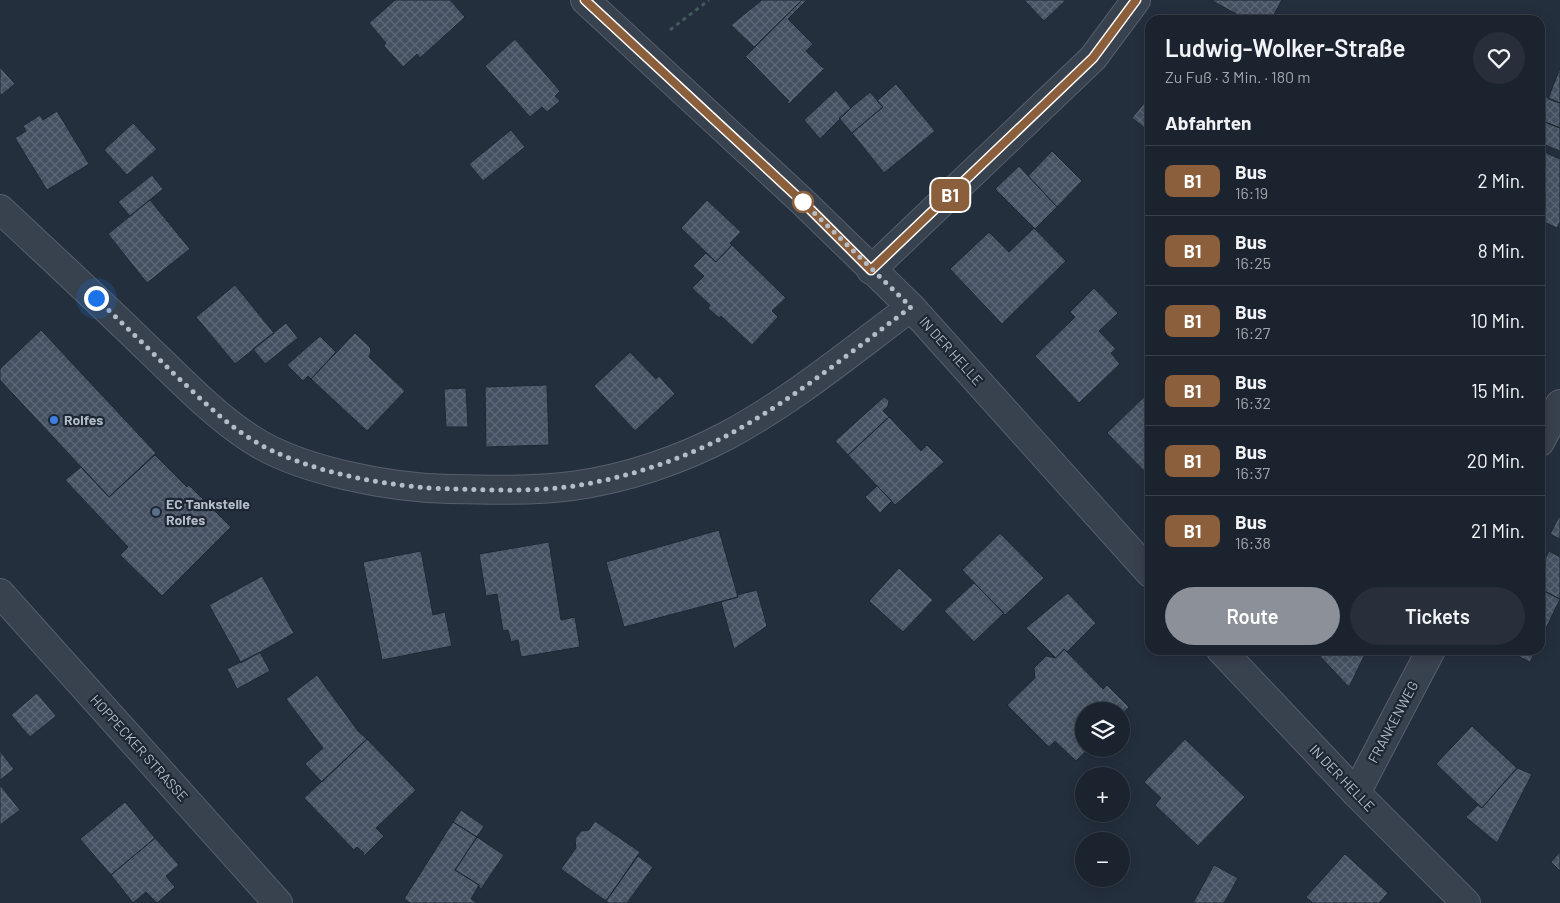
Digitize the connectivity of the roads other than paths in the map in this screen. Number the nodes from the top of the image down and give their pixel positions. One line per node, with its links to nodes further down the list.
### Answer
1 (584, 0): 4 (street, IN DER HELLE)
2 (1136, 0): 4 (street)
3 (0, 209): 5 (street)
4 (871, 270): 5 (street, IN DER HELLE)
5 (911, 307): 8 (street, IN DER HELLE)
6 (1560, 404): 7 (street)
7 (1545, 432)
8 (1145, 567)
9 (0, 593): 13 (street, HOPPECKER STRASSE)
10 (1226, 655): 12 (street, IN DER HELLE)
11 (1428, 655): 12 (street, FRANKENWEG)
12 (1356, 793): 14 (street, IN DER HELLE)
13 (278, 903)
14 (1466, 903)

